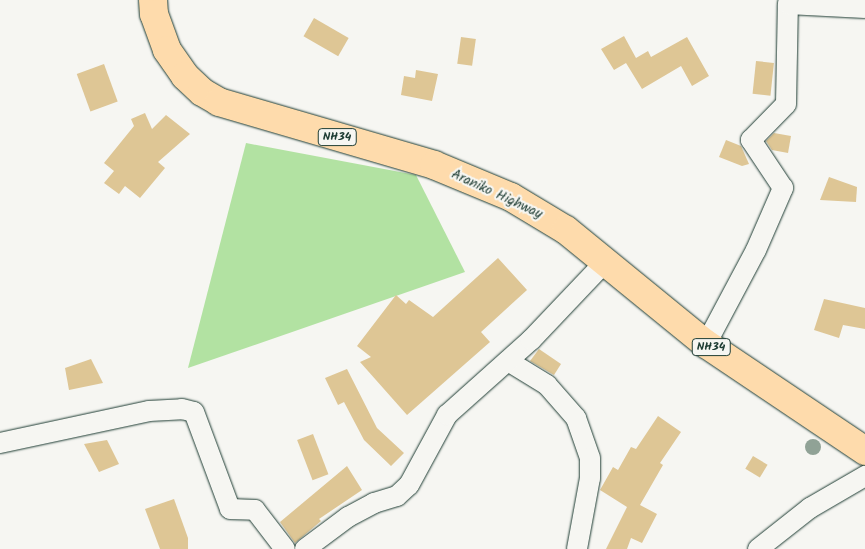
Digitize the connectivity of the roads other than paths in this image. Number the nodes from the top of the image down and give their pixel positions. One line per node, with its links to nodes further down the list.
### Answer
1 (153, 0): 3 (highway, Araniko Highway / NH34)
2 (865, 8): 4 (street)
3 (604, 262): 4 (highway, Araniko Highway / NH34); 5 (street)
4 (706, 344): 7 (highway, Araniko Highway / NH34)
5 (508, 361): 10 (street); 11 (street)
6 (0, 443): 9 (street)
7 (865, 451)
8 (865, 476): 12 (street)
9 (285, 549)
10 (305, 549)
11 (577, 549)
12 (758, 549)

